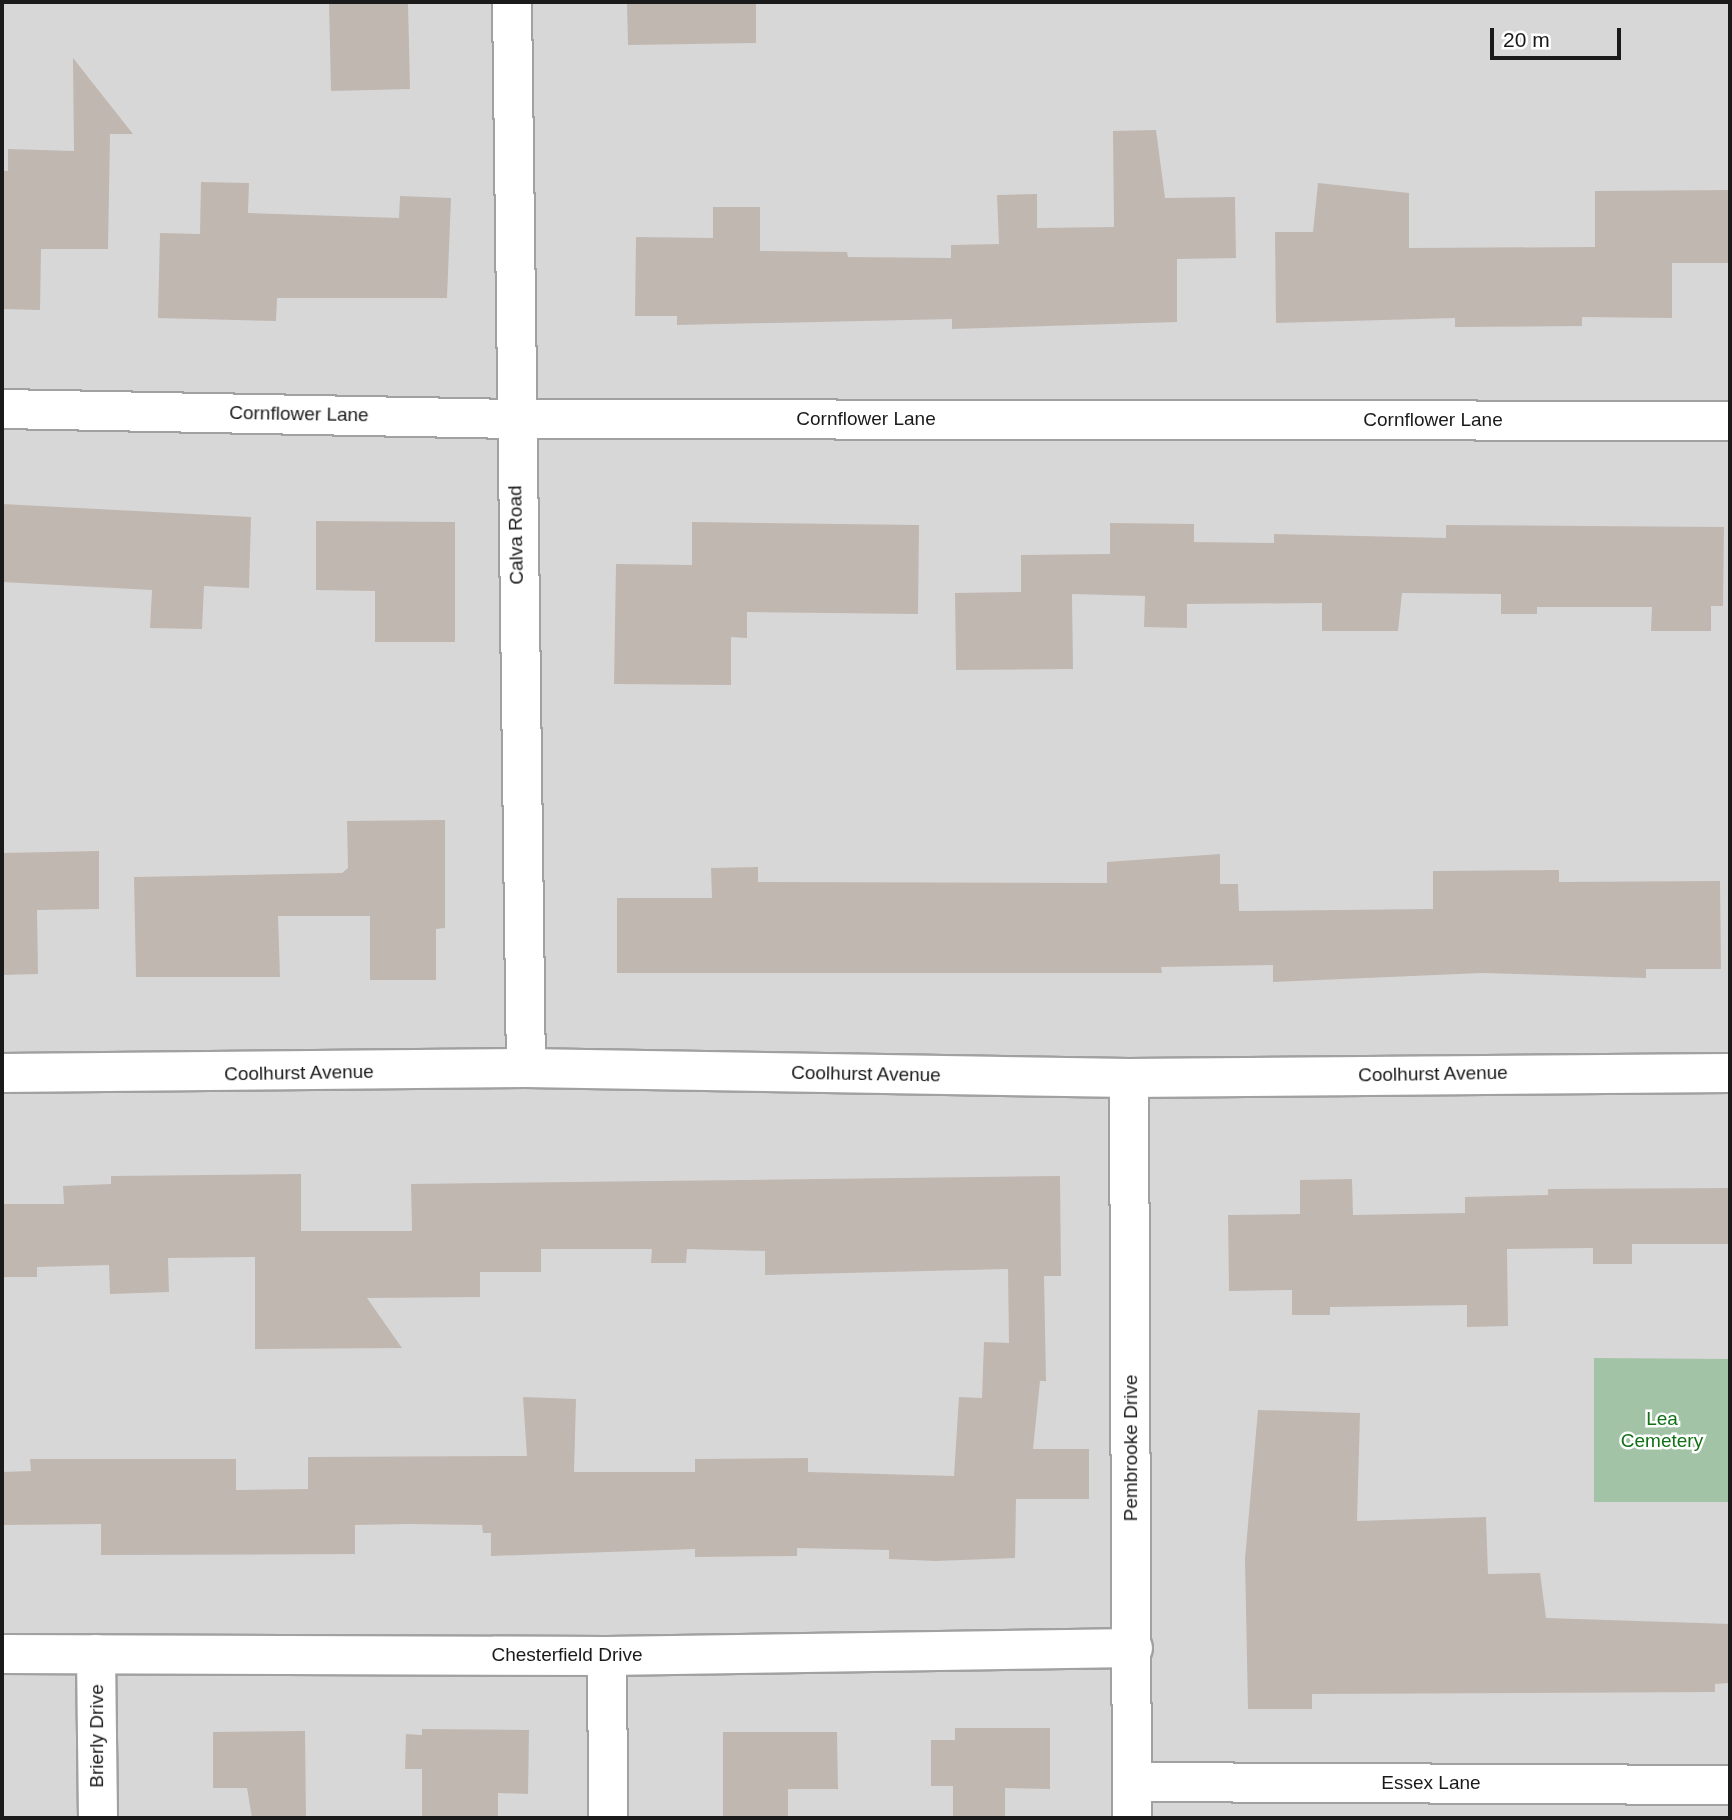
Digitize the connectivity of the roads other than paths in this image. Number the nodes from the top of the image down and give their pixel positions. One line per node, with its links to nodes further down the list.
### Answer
1 (512, 2): 3 (street, Calva Road)
2 (2, 408): 3 (street, Cornflower Lane)
3 (514, 419): 4 (street, Cornflower Lane); 5 (street, Calva Road)
4 (1730, 421)
5 (526, 1068): 6 (street, Coolhurst Avenue); 8 (street, Coolhurst Avenue)
6 (2, 1073)
7 (1730, 1073): 8 (street, Coolhurst Avenue)
8 (1129, 1078): 9 (street, Pembrooke Drive)
9 (1133, 1648): 12 (street, Chesterfield Drive); 14 (street, Pembrooke Drive)
10 (2, 1654): 11 (street, Chesterfield Drive)
11 (96, 1654): 12 (street, Chesterfield Drive); 15 (street, Brierly Drive)
12 (607, 1656): 16 (street)
13 (1730, 1785): 14 (street, Essex Lane)
14 (1132, 1800)
15 (98, 1818)
16 (608, 1818)

